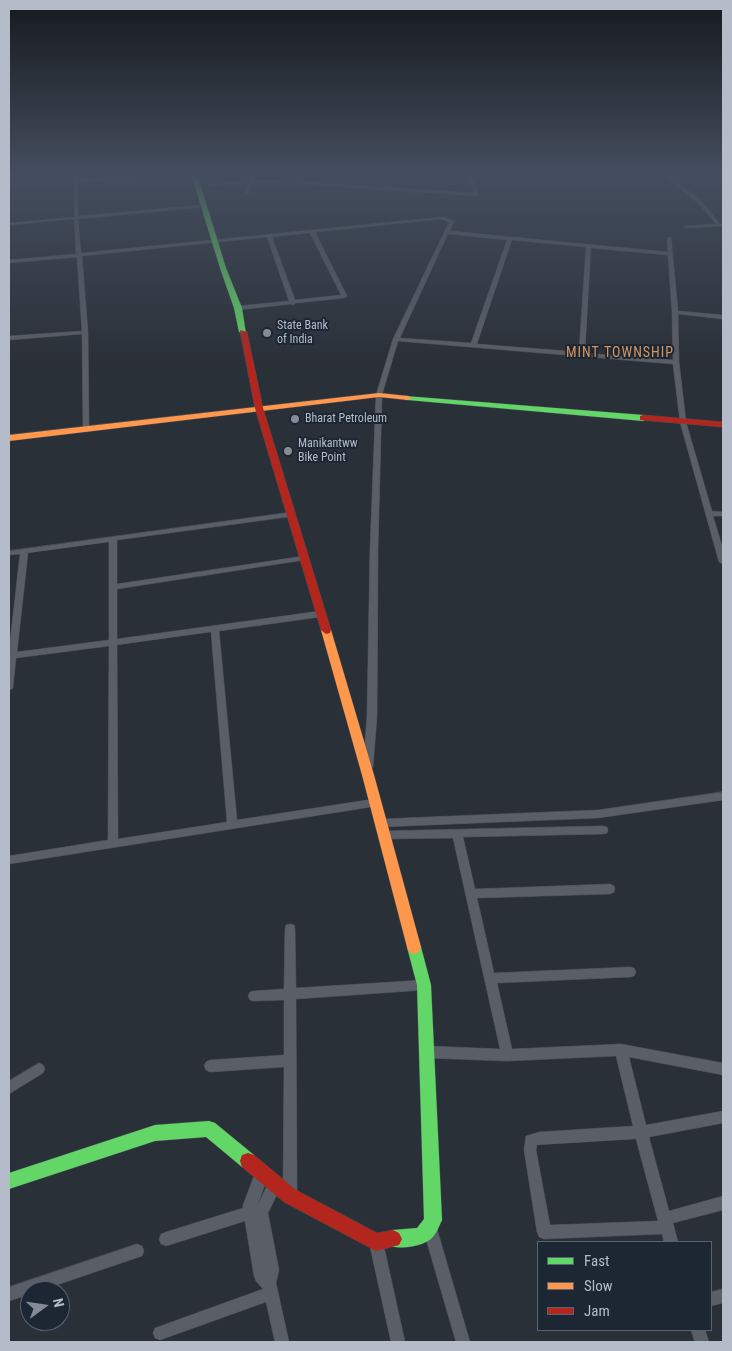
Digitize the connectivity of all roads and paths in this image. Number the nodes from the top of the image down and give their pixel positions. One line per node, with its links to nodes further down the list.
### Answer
1 (78, 240): 12 (street)
2 (225, 240): 9 (street)
3 (270, 240): 14 (street)
4 (316, 240): 14 (street)
5 (442, 240): 20 (street)
6 (510, 240): 21 (street)
7 (522, 240): 10 (street)
8 (669, 240): 11 (street)
9 (215, 241): 12 (street); 15 (street)
10 (589, 246): 11 (street); 22 (street)
11 (670, 254): 16 (street)
12 (79, 255): 13 (street); 18 (street)
13 (9, 262)
14 (293, 303): 15 (street)
15 (238, 308): 25 (street)
16 (675, 312): 17 (street); 23 (street)
17 (723, 317)
18 (85, 332): 19 (street); 28 (street)
19 (9, 338)
20 (396, 340): 21 (street); 24 (street)
21 (473, 346): 22 (street)
22 (582, 355): 23 (street)
23 (676, 362): 26 (street)
24 (379, 395): 25 (street); 26 (street); 44 (street)
25 (259, 408): 28 (street); 31 (street)
26 (683, 422): 27 (street); 30 (street)
27 (723, 425)
28 (86, 428): 29 (street)
29 (9, 438)
30 (708, 513): 32 (street); 37 (street)
31 (292, 514): 33 (street); 36 (street)
32 (723, 514)
33 (112, 538): 34 (street); 38 (street)
34 (24, 551): 35 (street); 42 (street)
35 (9, 553)
36 (304, 558): 38 (street); 39 (street)
37 (723, 562)
38 (113, 587): 41 (street)
39 (320, 614): 40 (street); 44 (street)
40 (215, 628): 41 (street); 48 (street)
41 (113, 642): 42 (street); 52 (street)
42 (12, 656): 43 (street)
43 (9, 687)
44 (368, 775): 46 (street)
45 (723, 796): 47 (street)
46 (374, 803): 47 (street); 48 (street)
47 (381, 823): 51 (street)
48 (232, 825): 52 (street)
49 (602, 830): 50 (street)
50 (457, 834): 51 (street); 55 (street)
51 (384, 835): 59 (street)
52 (113, 843): 53 (street)
53 (9, 860)
54 (610, 889): 55 (street)
55 (472, 894): 58 (street)
56 (290, 929): 60 (street)
57 (630, 972): 58 (street)
58 (491, 978): 64 (street)
59 (424, 985): 60 (street); 63 (street)
60 (290, 993): 61 (street); 65 (street)
61 (254, 996)
62 (621, 1050): 64 (street); 68 (street); 71 (street)
63 (427, 1052): 64 (street); 79 (street)
64 (507, 1055)
65 (290, 1061): 66 (street); 75 (street)
66 (210, 1066)
67 (39, 1069): 69 (street)
68 (723, 1069)
69 (9, 1088)
70 (723, 1117): 71 (street)
71 (641, 1132): 78 (street); 78 (street)
72 (262, 1173): 73 (street); 74 (street); 77 (street)
73 (9, 1181)
74 (275, 1184): 75 (street); 84 (street)
75 (290, 1196): 82 (street)
76 (723, 1203): 78 (street)
77 (250, 1213): 80 (street); 84 (street)
78 (666, 1223): 81 (street)
79 (430, 1229): 82 (street); 89 (street)
80 (166, 1239)
81 (671, 1241)
82 (376, 1242): 88 (street)
83 (137, 1251): 85 (street)
84 (270, 1288): 86 (street); 87 (street)
85 (9, 1294)
86 (160, 1333)
87 (282, 1342)
88 (398, 1342)
89 (464, 1342)

